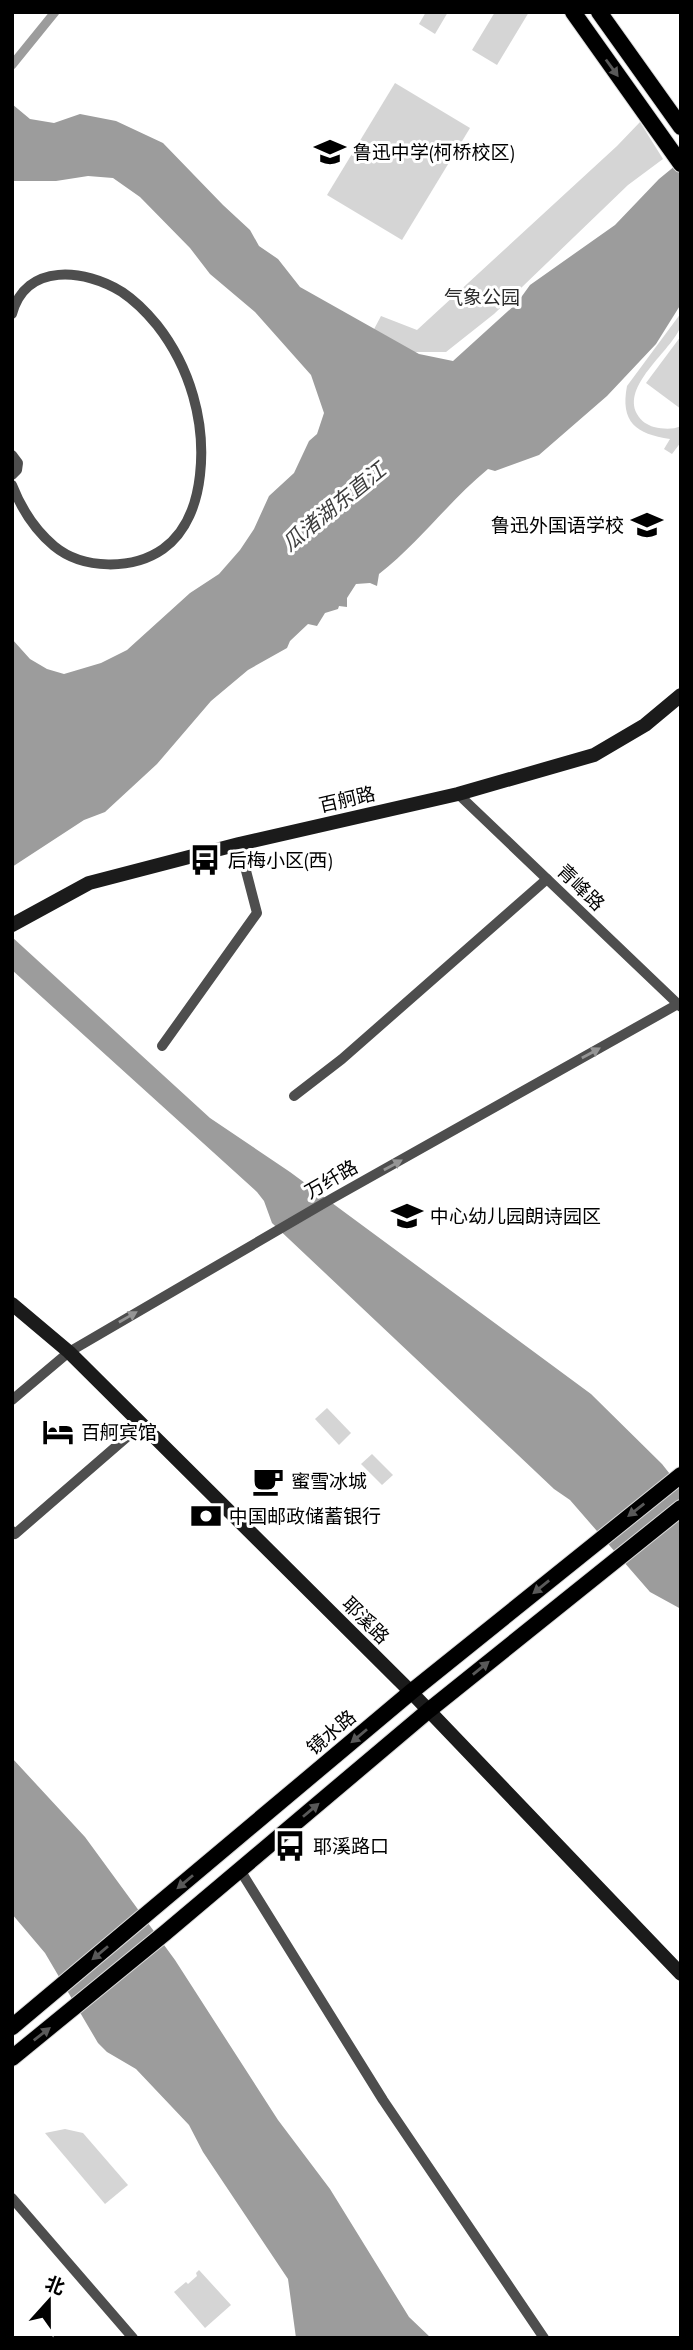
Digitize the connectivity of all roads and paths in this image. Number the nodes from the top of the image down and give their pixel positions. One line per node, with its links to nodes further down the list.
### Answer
1 (573, 12): 4 (main road, one-way to 4)
2 (599, 12): 3 (main road)
3 (681, 127)
4 (679, 161)
5 (12, 314): 8 (street)
6 (12, 455): 7 (street)
7 (12, 475)
8 (12, 485)
9 (681, 695): 10 (street, 百舸路)
10 (458, 794): 11 (street, 百舸路); 12 (street, 青峰路)
11 (239, 844): 13 (street, 百舸路); 15 (street)
12 (547, 879): 14 (street, 青峰路); 16 (street)
13 (13, 924)
14 (679, 1005): 18 (street, 万纤路, one-way to 14)
15 (162, 1046)
16 (294, 1097)
17 (12, 1304): 18 (street, 耶溪路)
18 (69, 1352): 19 (street, 万纤路); 20 (street, 耶溪路)
19 (12, 1400)
20 (142, 1424): 23 (street); 24 (street, 耶溪路)
21 (679, 1476): 24 (main road, 镜水路, one-way to 24)
22 (681, 1508): 25 (main road, one-way to 22)
23 (12, 1531)
24 (411, 1692): 25 (street, 耶溪路); 28 (main road, 镜水路, one-way to 28)
25 (428, 1711): 26 (main road, one-way to 25); 27 (street, 耶溪路)
26 (240, 1870): 29 (main road, one-way to 26); 32 (street)
27 (681, 1974)
28 (12, 2027)
29 (12, 2058)
30 (12, 2199): 31 (street)
31 (133, 2338)
32 (544, 2338)

